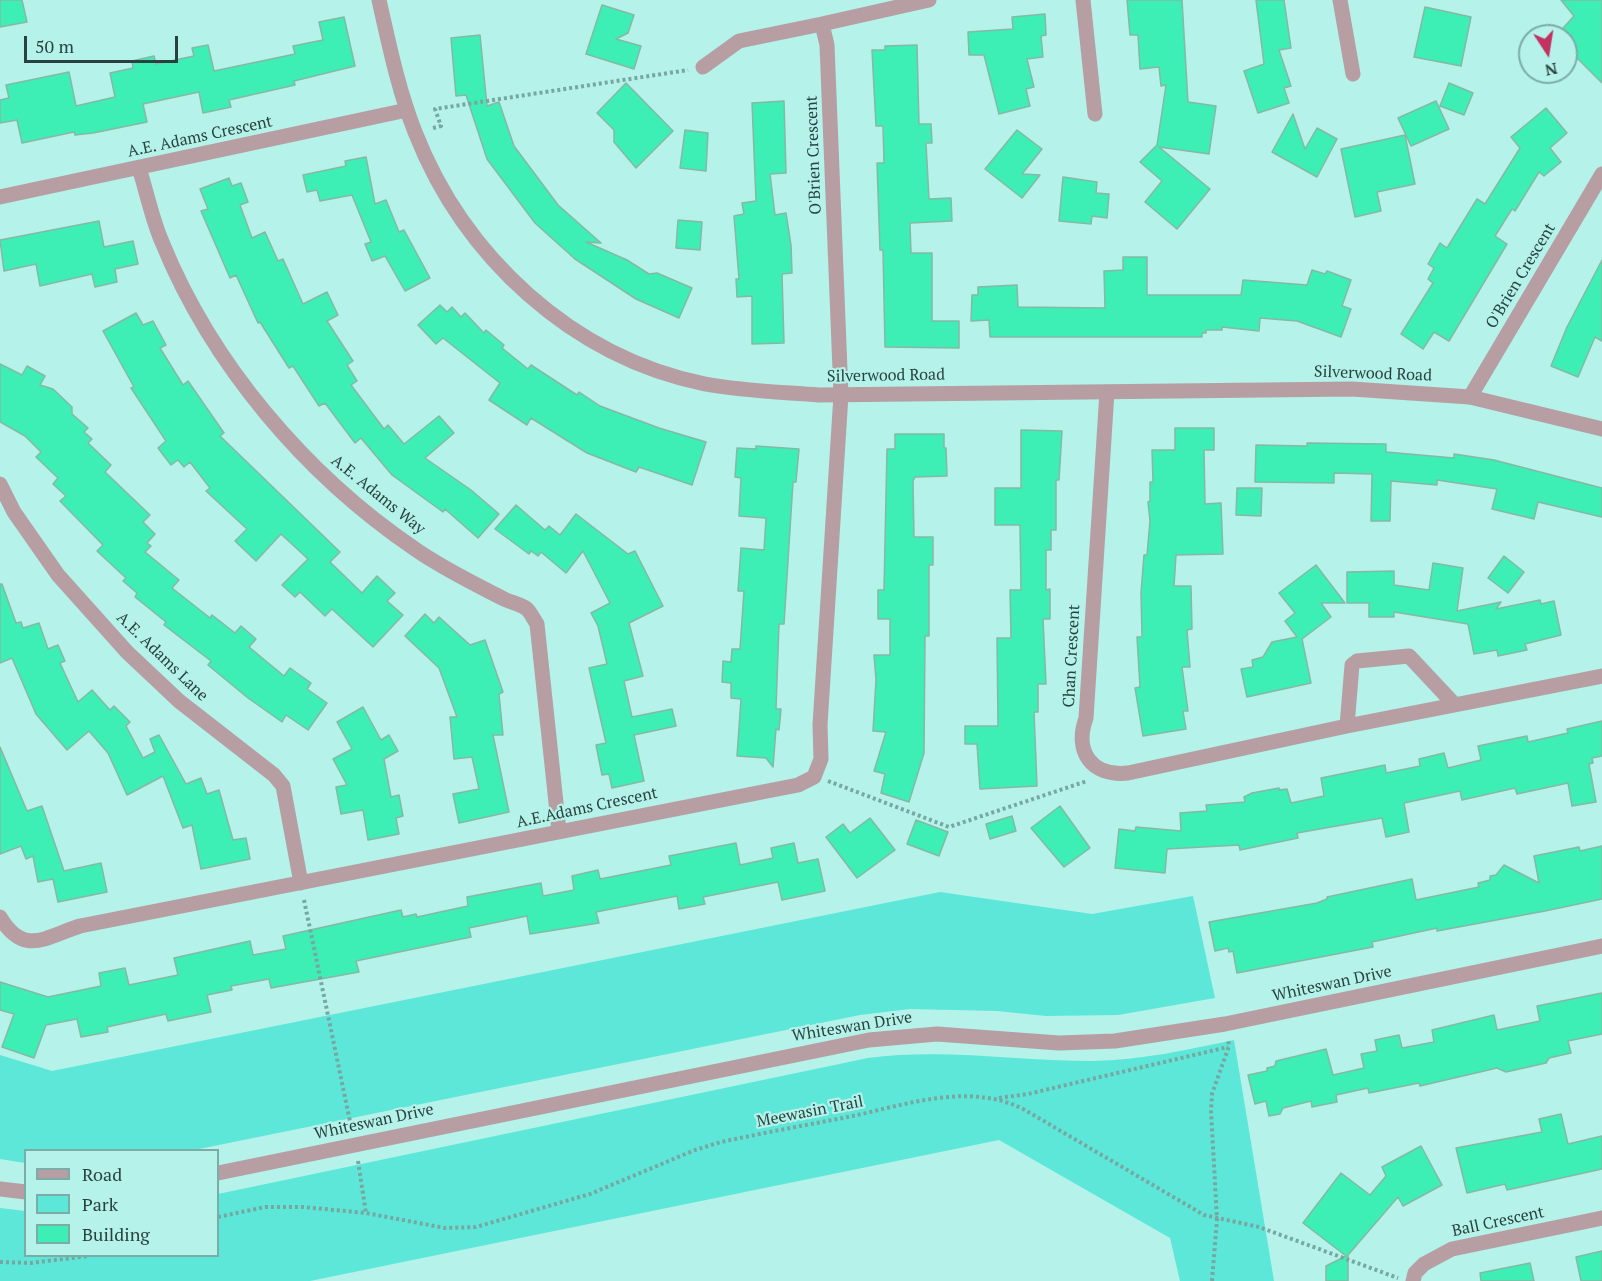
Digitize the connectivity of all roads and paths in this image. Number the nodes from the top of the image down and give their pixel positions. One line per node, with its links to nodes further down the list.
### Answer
1 (380, 0): 9 (street, Silverwood Road)
2 (930, 0): 5 (street)
3 (1083, 0): 10 (street)
4 (1340, 0): 8 (street)
5 (822, 24): 6 (street); 16 (street, O'Brien Crescent)
6 (704, 67)
7 (664, 74): 11 (path)
8 (1353, 74)
9 (407, 110): 11 (street, Silverwood Road); 12 (street, A.E. Adams Crescent)
10 (1095, 114)
11 (415, 133): 16 (street, Silverwood Road)
12 (140, 168): 14 (street, A.E. Adams Crescent); 25 (street, A.E. Adams Way)
13 (1602, 174): 17 (street, O'Brien Crescent)
14 (0, 197)
15 (1107, 392): 16 (street, Silverwood Road); 17 (street, Silverwood Road); 22 (street, Chan Crescent)
16 (841, 395): 25 (street, A.E.Adams Crescent)
17 (1470, 397): 18 (street, Silverwood Road)
18 (1602, 429)
19 (0, 484): 26 (street, A.E. Adams Lane)
20 (1602, 676): 21 (street, Chan Crescent)
21 (1454, 704): 22 (street, Chan Crescent); 22 (street)
22 (1347, 726)
23 (845, 785): 24 (path)
24 (1072, 788)
25 (559, 831): 26 (street, A.E.Adams Crescent)
26 (301, 883): 28 (street, A.E.Adams Crescent)
27 (304, 903): 31 (path)
28 (0, 917)
29 (1602, 946): 33 (street, Whiteswan Drive)
30 (993, 1098): 36 (path, Meewasin Trail); 39 (path, Meewasin Trail); 39 (path)
31 (352, 1131)
32 (357, 1160): 36 (path)
33 (219, 1173)
34 (0, 1189): 35 (street)
35 (24, 1192)
36 (366, 1213): 37 (path, Meewasin Trail)
37 (219, 1217)
38 (1602, 1218): 44 (street, Ball Crescent)
39 (1217, 1219): 42 (path, Meewasin Trail); 43 (path)
40 (81, 1257): 41 (path)
41 (0, 1262)
42 (1380, 1271)
43 (1212, 1281)
44 (1413, 1281)

